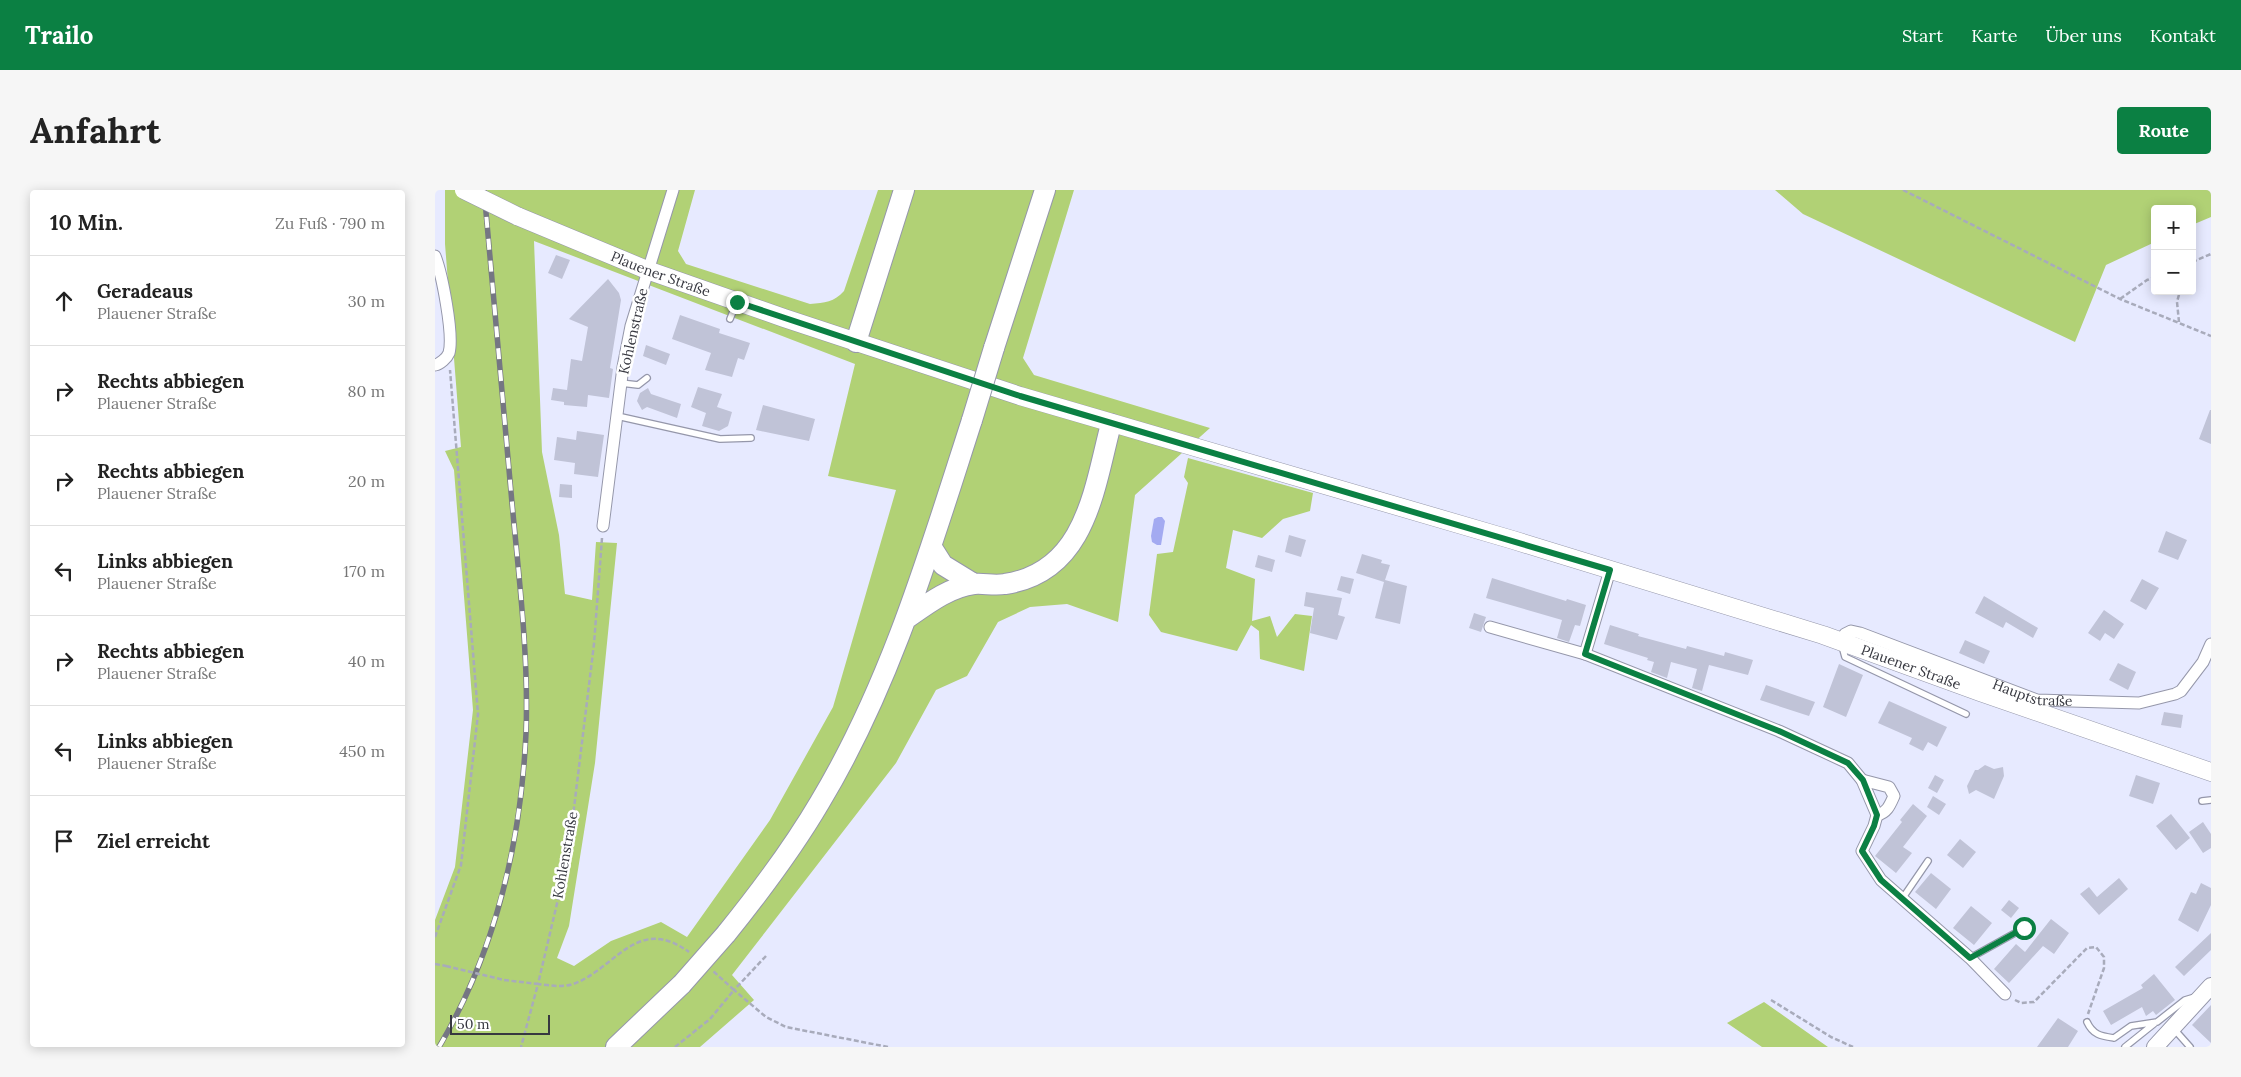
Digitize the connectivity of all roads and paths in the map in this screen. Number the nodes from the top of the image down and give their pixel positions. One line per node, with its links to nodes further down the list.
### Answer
1 (464, 190): 9 (main road, Plauener Straße, bridge)
2 (673, 190): 9 (street, Kohlenstraße)
3 (904, 190): 17 (highway)
4 (1045, 190): 26 (highway, bridge)
5 (1903, 190): 12 (path)
6 (2211, 254): 8 (path)
7 (435, 256): 18 (street)
8 (2196, 261)
9 (647, 270): 13 (main road, Plauener Straße); 21 (street, Kohlenstraße)
10 (2151, 280): 12 (path)
11 (2179, 295): 15 (path)
12 (2121, 299): 15 (path)
13 (737, 302): 14 (lane); 17 (main road, Plauener Straße)
14 (730, 319)
15 (2179, 322): 16 (path)
16 (2211, 336)
17 (856, 342): 23 (main road, Plauener Straße)
18 (449, 354): 19 (street); 43 (path)
19 (435, 365)
20 (647, 378): 21 (lane)
21 (621, 383): 22 (street, Kohlenstraße)
22 (617, 416): 24 (lane); 25 (street, Kohlenstraße)
23 (1111, 424): 27 (main road, Plauener Straße); 28 (highway)
24 (751, 438)
25 (603, 526): 49 (path, Kohlenstraße)
26 (931, 546): 28 (highway); 29 (highway)
27 (1610, 570): 31 (main road, Plauener Straße); 33 (street)
28 (974, 584): 29 (highway)
29 (906, 619): 57 (highway, bridge)
30 (1490, 626): 33 (street)
31 (1840, 642): 32 (street, Hauptstraße); 34 (lane); 35 (main road, Plauener Straße)
32 (2211, 644)
33 (1585, 654): 36 (street)
34 (1966, 714)
35 (2211, 772)
36 (1863, 780): 39 (street); 39 (street)
37 (2211, 800): 38 (lane)
38 (2201, 802)
39 (1877, 815): 41 (street)
40 (1928, 861): 41 (lane)
41 (1902, 899): 46 (street)
42 (2024, 928): 46 (lane)
43 (435, 937)
44 (691, 954): 49 (path)
45 (766, 956): 50 (path)
46 (1970, 958): 52 (street)
47 (435, 964): 49 (path, bridge)
48 (709, 968): 50 (path)
49 (538, 984): 56 (path, Kohlenstraße)
50 (734, 990): 58 (path); 59 (path)
51 (2209, 992): 55 (street)
52 (2005, 994): 54 (path)
53 (1771, 1000): 60 (path)
54 (2087, 1022): 55 (lane)
55 (2165, 1025): 61 (lane); 62 (street); 63 (lane)
56 (521, 1047)
57 (616, 1047)
58 (675, 1047)
59 (888, 1047)
60 (1853, 1047)
61 (2125, 1047)
62 (2155, 1047)
63 (2190, 1047)

